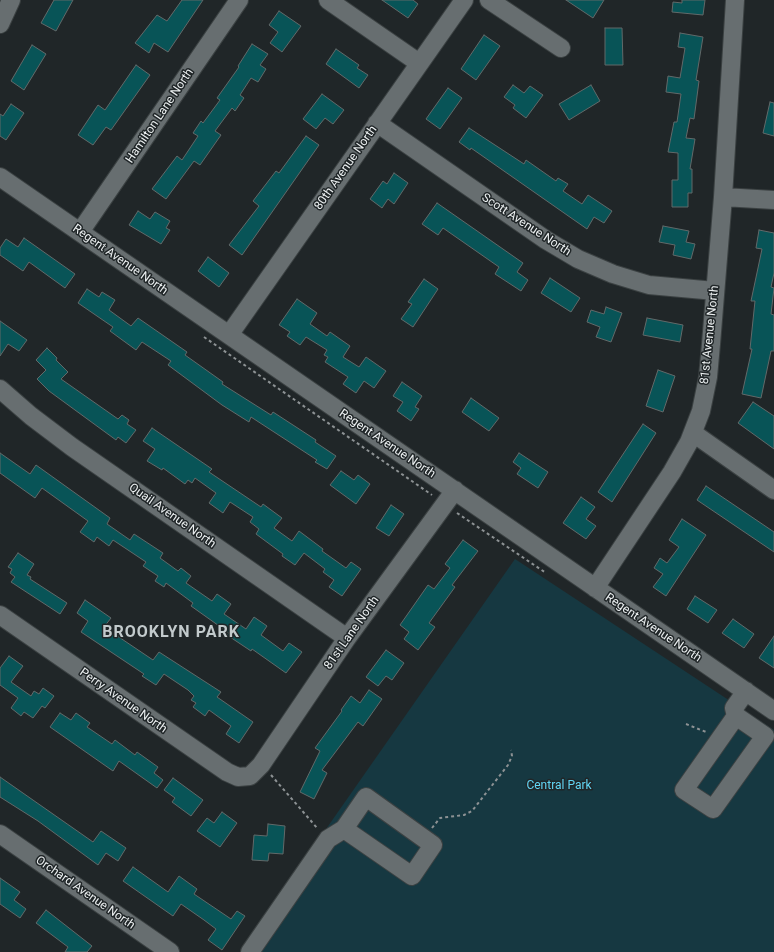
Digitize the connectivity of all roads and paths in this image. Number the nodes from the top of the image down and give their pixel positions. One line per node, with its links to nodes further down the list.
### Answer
1 (11, 0): 7 (street)
2 (239, 0): 14 (street, Hamilton Lane North)
3 (328, 0): 9 (street)
4 (464, 0): 9 (street, 80th Avenue North)
5 (488, 0): 8 (street)
6 (735, 0): 12 (street, 81st Avenue North)
7 (0, 24)
8 (561, 48)
9 (419, 63): 10 (street, 80th Avenue North)
10 (377, 124): 15 (street, Scott Avenue North); 17 (street, 80th Avenue North)
11 (0, 177): 14 (street, Regent Avenue North)
12 (723, 196): 13 (street); 15 (street, 81st Avenue North)
13 (774, 200)
14 (80, 232): 17 (street, Regent Avenue North)
15 (715, 292): 19 (street, 81st Avenue North)
16 (201, 335): 22 (path)
17 (229, 335): 20 (street, Regent Avenue North)
18 (0, 389): 25 (street, Quail Avenue North)
19 (692, 433): 21 (street); 23 (street, 81st Avenue North)
20 (455, 490): 23 (street, Regent Avenue North); 25 (street, 81st Lane North)
21 (774, 490)
22 (433, 496)
23 (595, 588): 26 (street, Regent Avenue North)
24 (0, 616): 32 (street, Perry Avenue North)
25 (347, 638): 32 (street, 81st Lane North)
26 (746, 691): 27 (street, Regent Avenue North); 28 (street)
27 (774, 711)
28 (736, 716): 30 (street); 30 (street)
29 (686, 724): 30 (path)
30 (719, 740)
31 (511, 750): 35 (path)
32 (256, 771): 36 (path)
33 (344, 829): 35 (street); 35 (street); 36 (street)
34 (0, 834): 37 (street, Orchard Avenue North)
35 (424, 838)
36 (328, 839): 38 (street)
37 (170, 952)
38 (250, 952)

